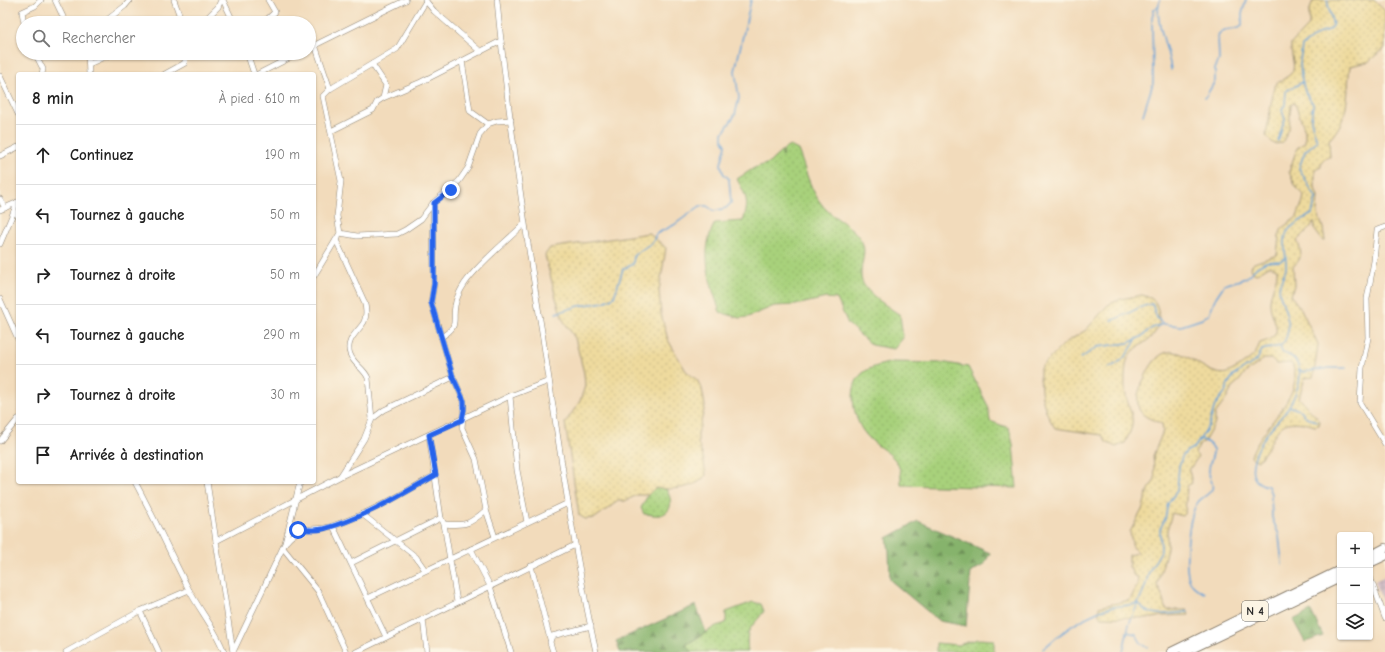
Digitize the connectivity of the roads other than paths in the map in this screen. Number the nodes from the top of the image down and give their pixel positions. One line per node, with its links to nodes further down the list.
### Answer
1 (41, 0): 10 (street)
2 (55, 0): 11 (street)
3 (130, 0): 12 (street)
4 (174, 0): 13 (street)
5 (222, 0): 14 (street); 15 (street)
6 (268, 0): 16 (street)
7 (406, 0): 18 (street)
8 (426, 0): 20 (street); 29 (street)
9 (497, 0): 17 (street)
10 (23, 16)
11 (63, 16)
12 (112, 16)
13 (179, 16)
14 (209, 16)
15 (230, 16)
16 (271, 16)
17 (501, 41): 20 (street); 39 (street)
18 (316, 44)
19 (316, 50): 36 (street)
20 (481, 52): 27 (street)
21 (38, 60): 30 (street)
22 (88, 60): 28 (street)
23 (98, 60): 28 (street)
24 (186, 60): 32 (street)
25 (249, 60): 33 (street)
26 (285, 60): 34 (street)
27 (462, 61): 37 (street); 40 (street)
28 (89, 64): 31 (street)
29 (372, 64): 36 (street); 37 (street)
30 (42, 72)
31 (89, 72)
32 (169, 72)
33 (253, 72)
34 (262, 72)
35 (0, 76): 38 (street)
36 (330, 88): 41 (street)
37 (384, 98): 41 (street)
38 (16, 110)
39 (511, 120): 40 (street); 51 (street)
40 (488, 124): 46 (street)
41 (331, 131): 53 (street)
42 (16, 148): 43 (street)
43 (0, 156)
44 (0, 200): 48 (street)
45 (16, 202): 48 (street)
46 (434, 203): 53 (street); 59 (street)
47 (16, 205): 49 (street)
48 (3, 209)
49 (14, 211): 50 (street); 55 (street)
50 (16, 214)
51 (524, 224): 59 (street); 61 (street)
52 (1385, 227): 69 (street)
53 (340, 233): 54 (street)
54 (336, 240): 56 (street); 63 (street)
55 (0, 244)
56 (316, 273)
57 (0, 299): 58 (street)
58 (16, 334)
59 (441, 337): 60 (street)
60 (453, 377): 63 (street); 64 (street)
61 (549, 381): 62 (street); 76 (street)
62 (510, 396): 64 (street); 80 (street)
63 (372, 419): 71 (street)
64 (462, 420): 67 (street); 77 (street)
65 (16, 421): 66 (street)
66 (3, 434): 68 (street)
67 (429, 435): 70 (street); 71 (street)
68 (0, 441)
69 (1385, 444)
70 (436, 475): 78 (street); 79 (street)
71 (341, 476): 75 (street)
72 (136, 484): 101 (street)
73 (207, 484): 84 (street)
74 (299, 484): 75 (street)
75 (295, 501): 84 (street); 86 (street)
76 (568, 503): 80 (street); 87 (street)
77 (486, 510): 81 (street); 83 (street)
78 (362, 514): 82 (street); 85 (street)
79 (441, 518): 81 (street); 85 (street)
80 (527, 522): 83 (street)
81 (444, 524): 92 (street)
82 (333, 526): 86 (street); 94 (street)
83 (495, 537): 89 (street)
84 (216, 541): 113 (street)
85 (395, 541): 94 (street); 96 (street)
86 (284, 545): 113 (street); 114 (street)
87 (575, 545): 95 (street); 107 (street)
88 (1385, 548): 90 (highway)
89 (471, 549): 92 (street); 100 (street)
90 (1373, 554)
91 (1385, 556): 93 (highway)
92 (450, 558): 96 (street); 103 (street)
93 (1373, 562)
94 (351, 563): 102 (street)
95 (531, 566): 100 (street); 109 (street)
96 (425, 570): 102 (street)
97 (1337, 571): 120 (highway, N 4)
98 (1337, 579): 121 (highway, N 4)
99 (1373, 585): 105 (street)
100 (490, 586): 103 (street); 117 (street)
101 (189, 590): 104 (street); 112 (street)
102 (368, 598): 108 (street)
103 (457, 602): 106 (street)
104 (140, 611): 110 (street); 111 (street)
105 (1385, 618)
106 (423, 619): 108 (street); 116 (street)
107 (590, 626): 109 (street); 119 (street)
108 (386, 637): 115 (street)
109 (550, 639): 118 (street)
110 (66, 652)
111 (159, 652)
112 (224, 652)
113 (233, 652)
114 (346, 652)
115 (356, 652)
116 (427, 652)
117 (511, 652)
118 (553, 652)
119 (596, 652)
120 (1171, 652)
121 (1185, 652)

